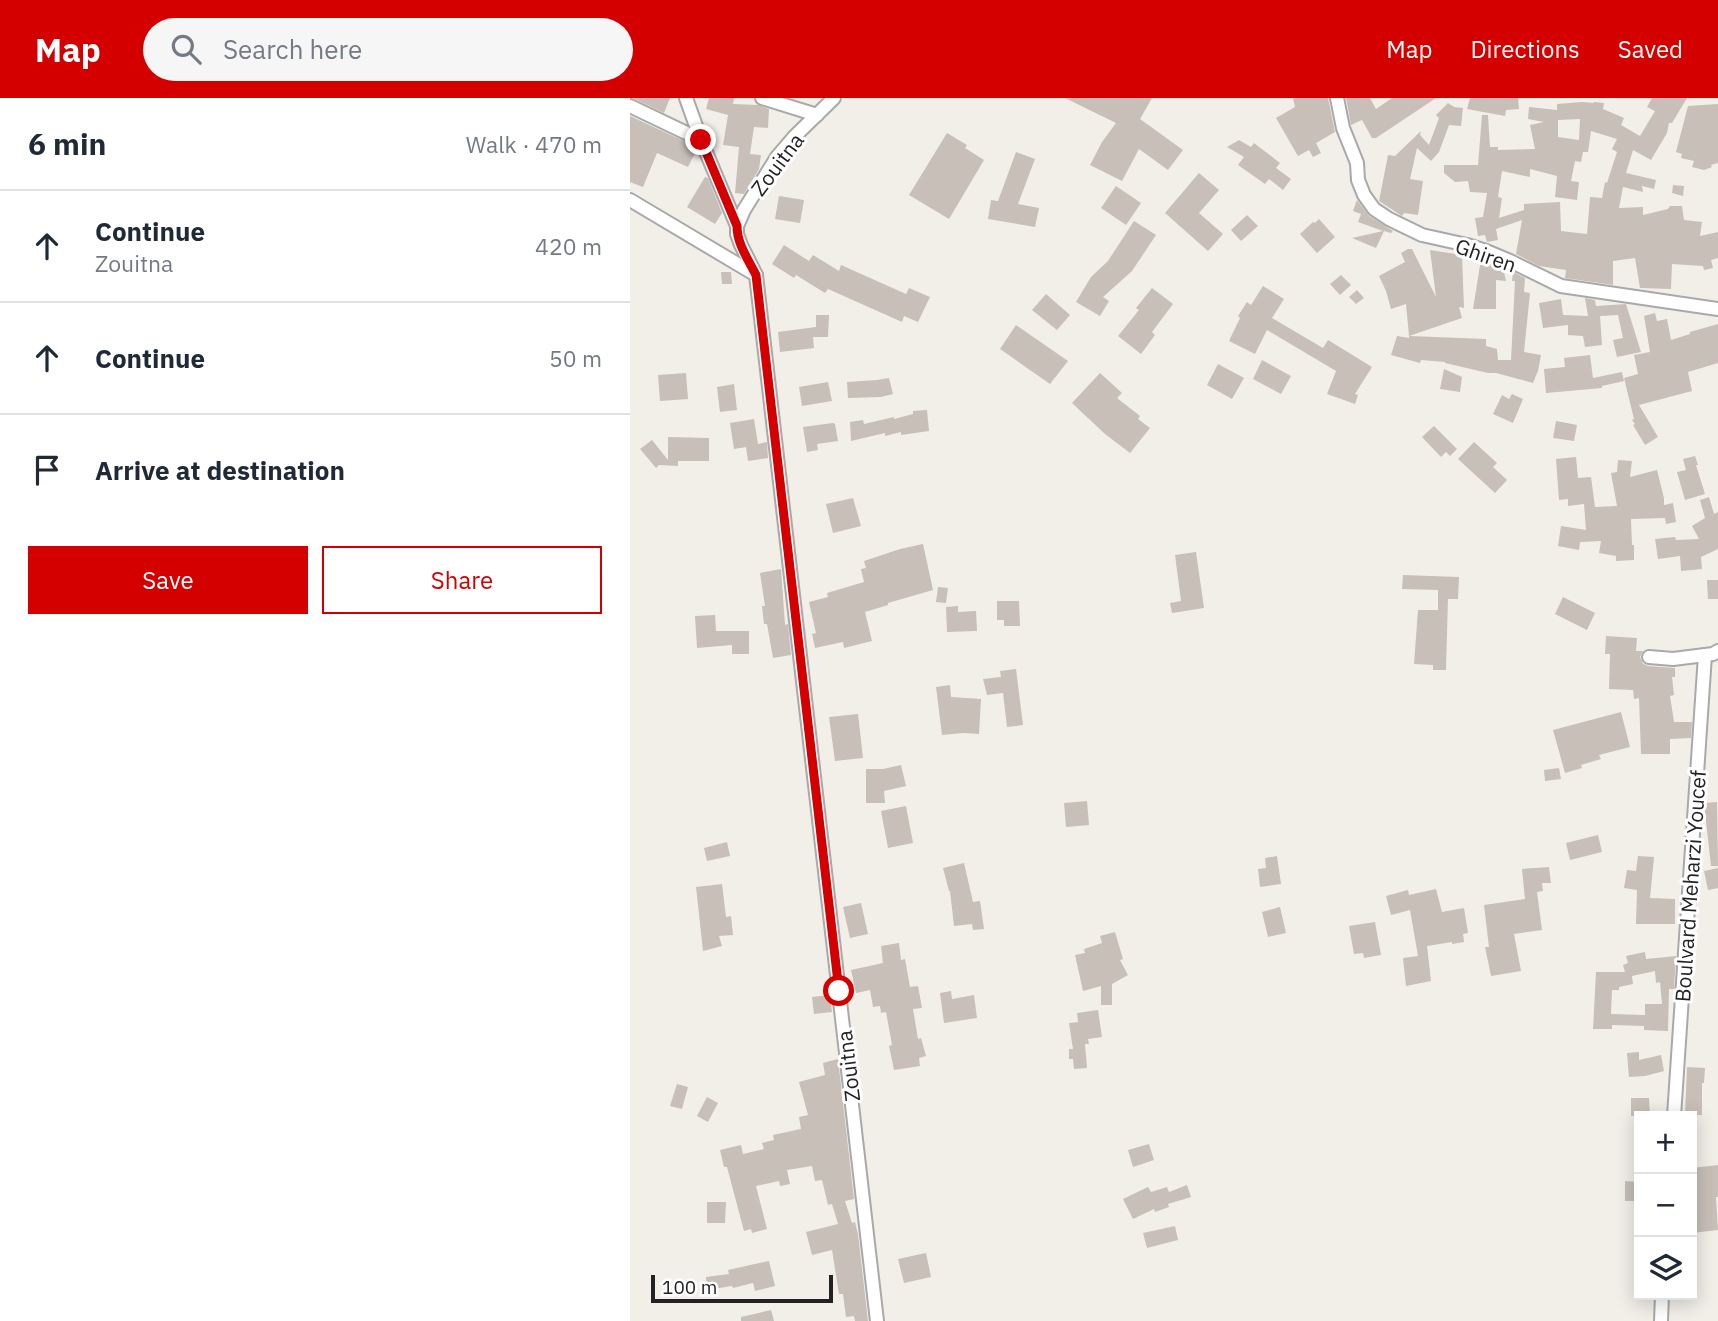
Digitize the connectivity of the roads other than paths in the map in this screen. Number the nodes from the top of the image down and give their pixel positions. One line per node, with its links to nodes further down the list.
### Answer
1 (686, 98): 7 (street)
2 (762, 98): 6 (street)
3 (834, 98): 6 (street, Zouitna)
4 (1337, 98): 11 (street, Ghiren)
5 (630, 106): 7 (street)
6 (817, 115): 9 (street, Zouitna)
7 (701, 140): 9 (street)
8 (630, 200): 10 (street)
9 (737, 226): 10 (street, Zouitna)
10 (756, 275): 16 (street, Zouitna)
11 (1718, 309)
12 (1712, 653): 13 (street); 14 (street, Boulvard Meharzi Youcef)
13 (1649, 657)
14 (1674, 1111)
15 (1662, 1300): 17 (street)
16 (877, 1321)
17 (1661, 1321)

